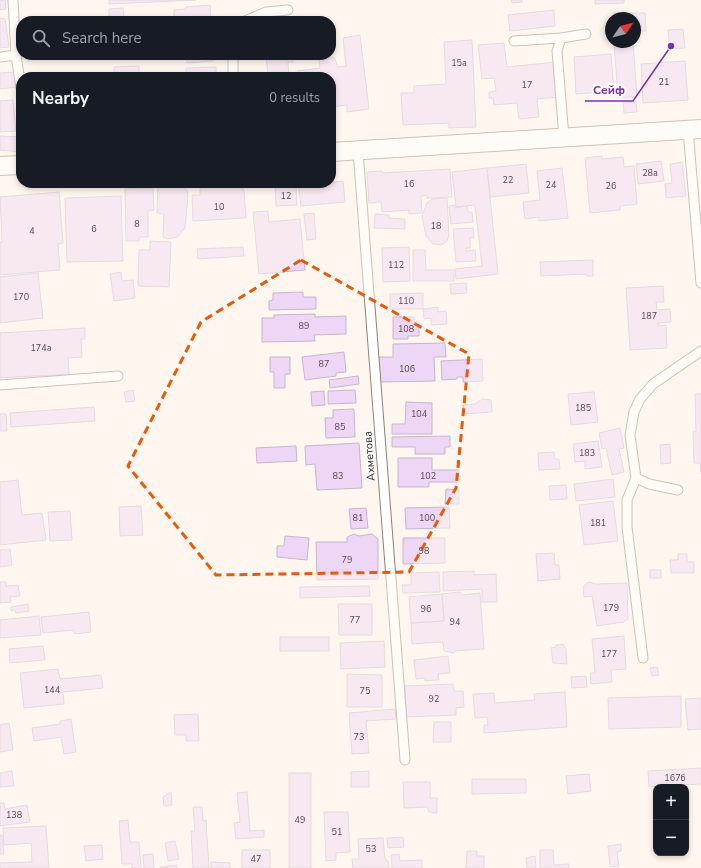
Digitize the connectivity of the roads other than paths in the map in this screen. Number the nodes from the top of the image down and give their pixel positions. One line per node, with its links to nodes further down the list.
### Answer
1 (12, 0): 7 (lane)
2 (288, 10): 3 (lane)
3 (257, 16)
4 (586, 34): 5 (lane)
5 (561, 38): 6 (lane); 14 (lane)
6 (514, 41)
7 (16, 55): 8 (lane)
8 (0, 57)
9 (17, 60): 11 (lane)
10 (233, 60): 12 (lane)
11 (19, 72)
12 (233, 72)
13 (695, 130): 14 (street); 19 (lane)
14 (564, 138): 16 (street)
15 (336, 152): 16 (street)
16 (358, 152): 26 (lane, Ахметова)
17 (16, 165): 18 (street)
18 (0, 166)
19 (701, 283)
20 (701, 351): 23 (lane)
21 (118, 376): 22 (lane)
22 (0, 385)
23 (636, 478): 24 (lane); 25 (lane)
24 (678, 490)
25 (643, 658)
26 (405, 760)

